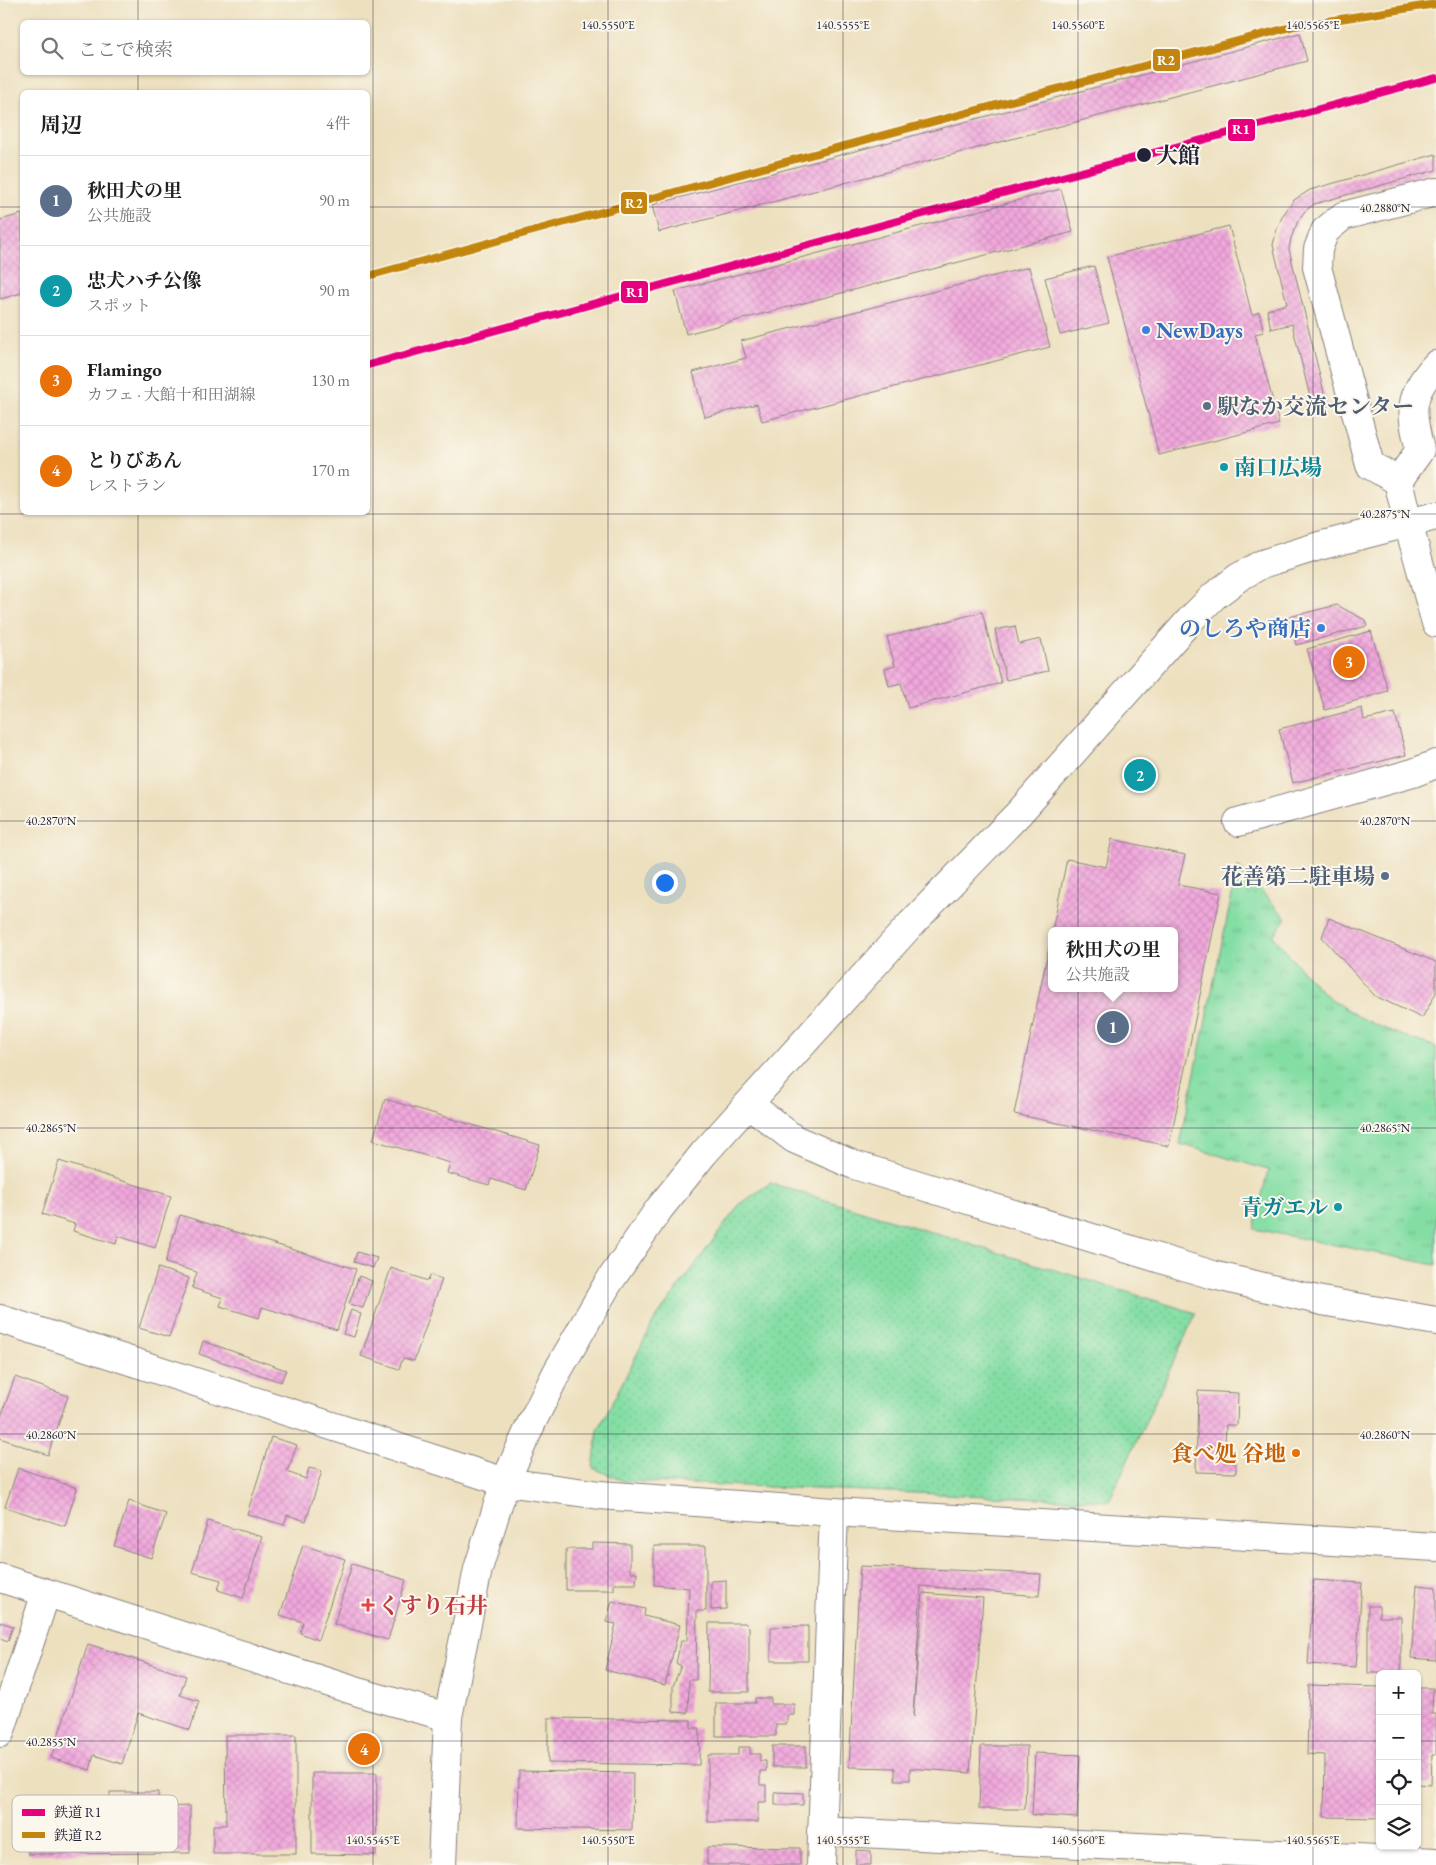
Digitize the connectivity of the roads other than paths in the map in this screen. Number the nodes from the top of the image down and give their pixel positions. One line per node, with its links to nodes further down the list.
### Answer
1 (1436, 192): 3 (street)
2 (1436, 365): 3 (street)
3 (1398, 482): 5 (street)
4 (1436, 516): 5 (street)
5 (1408, 523): 6 (street); 9 (street)
6 (1436, 623)
7 (1436, 764): 8 (street)
8 (1238, 822)
9 (749, 1104): 11 (street); 12 (street)
10 (0, 1319): 12 (street)
11 (1436, 1321)
12 (505, 1482): 13 (street); 17 (street)
13 (834, 1512): 14 (street); 19 (street)
14 (1436, 1547)
15 (0, 1578): 16 (street)
16 (46, 1593): 17 (street); 18 (street)
17 (448, 1717): 22 (street)
18 (0, 1732)
19 (821, 1832): 20 (street); 23 (street)
20 (1160, 1857): 21 (street)
21 (1436, 1862)
22 (442, 1865)
23 (821, 1865)

